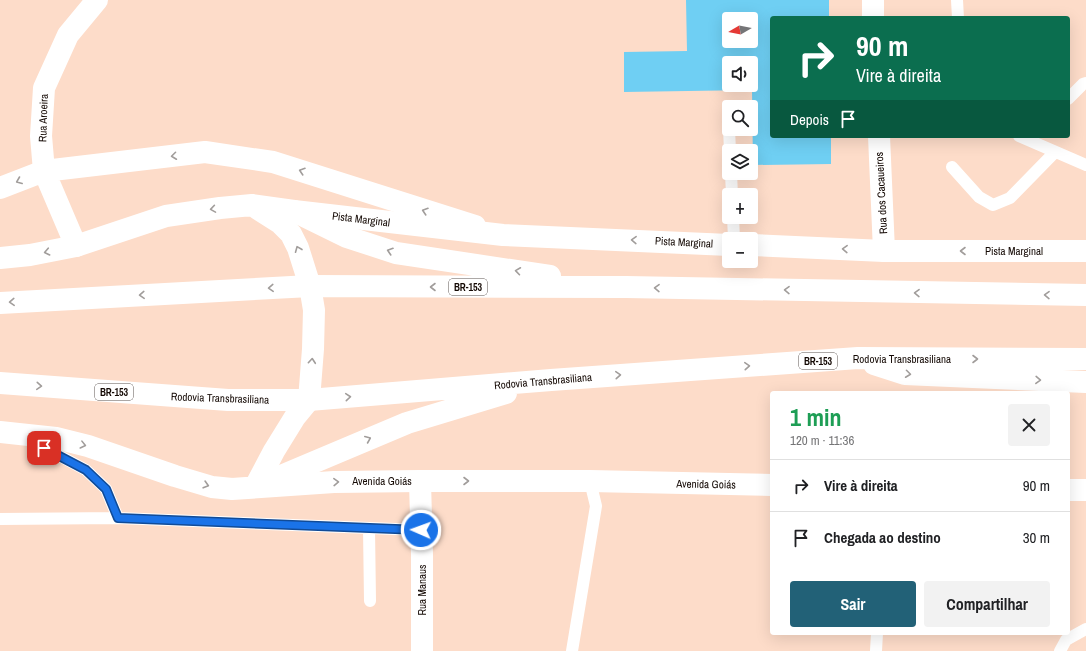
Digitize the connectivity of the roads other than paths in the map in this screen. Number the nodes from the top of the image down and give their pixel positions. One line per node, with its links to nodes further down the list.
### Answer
1 (98, 0): 13 (main road, Rua Aroeira)
2 (872, 0): 4 (main road)
3 (957, 0): 5 (lane)
4 (873, 16)
5 (958, 16)
6 (1086, 83): 7 (lane)
7 (1070, 97)
8 (878, 138): 22 (main road, Rua dos Cacaueiros)
9 (1027, 138): 10 (lane)
10 (1055, 152): 11 (lane); 12 (lane)
11 (1086, 165)
12 (952, 167)
13 (44, 171): 14 (main road, one-way to 14); 17 (main road, one-way to 13); 19 (main road, Rua Aroeira)
14 (0, 188)
15 (252, 205): 16 (main road, Pista Marginal); 19 (main road, Pista Marginal, one-way to 19); 24 (main road, one-way to 15)
16 (294, 211): 17 (main road, Pista Marginal); 25 (main road, one-way to 16)
17 (503, 235): 18 (main road, Pista Marginal, one-way to 17)
18 (722, 244)
19 (76, 246): 23 (main road, Pista Marginal, one-way to 23)
20 (758, 246): 22 (main road, Pista Marginal, one-way to 20)
21 (1086, 250): 22 (main road, Pista Marginal, one-way to 22)
22 (884, 251)
23 (0, 258)
24 (310, 286): 25 (main road, BR-153, one-way to 24); 27 (main road, BR-153, one-way to 27); 33 (main road, one-way to 24)
25 (626, 287): 26 (main road, BR-153, one-way to 25)
26 (1086, 295)
27 (0, 303)
28 (858, 358): 29 (main road, Rodovia Transbrasiliana / BR-153, one-way to 29); 30 (main road, Rodovia Transbrasiliana / BR-153, one-way to 28); 31 (main road, one-way to 31)
29 (1086, 359)
30 (551, 380): 33 (main road, Rodovia Transbrasiliana / BR-153, one-way to 30); 38 (main road, one-way to 30)
31 (1086, 382)
32 (0, 383): 33 (main road, Rodovia Transbrasiliana / BR-153, one-way to 33)
33 (309, 400): 38 (main road)
34 (8, 432): 38 (main road, Avenida Goiás, one-way to 38); 41 (lane)
35 (420, 481): 36 (main road, Avenida Goiás, one-way to 36); 38 (main road, Avenida Goiás, one-way to 35); 44 (main road, Rua Manaus)
36 (590, 481): 37 (main road, Avenida Goiás); 49 (lane)
37 (770, 485)
38 (255, 487)
39 (1070, 490): 40 (main road)
40 (1086, 490)
41 (118, 518): 42 (lane); 43 (lane)
42 (0, 519)
43 (369, 528): 44 (lane); 45 (lane)
44 (421, 530): 48 (main road, Rua Manaus)
45 (370, 601)
46 (1086, 628): 51 (lane)
47 (877, 635): 50 (lane)
48 (422, 651)
49 (572, 651)
50 (876, 651)
51 (1060, 651)

